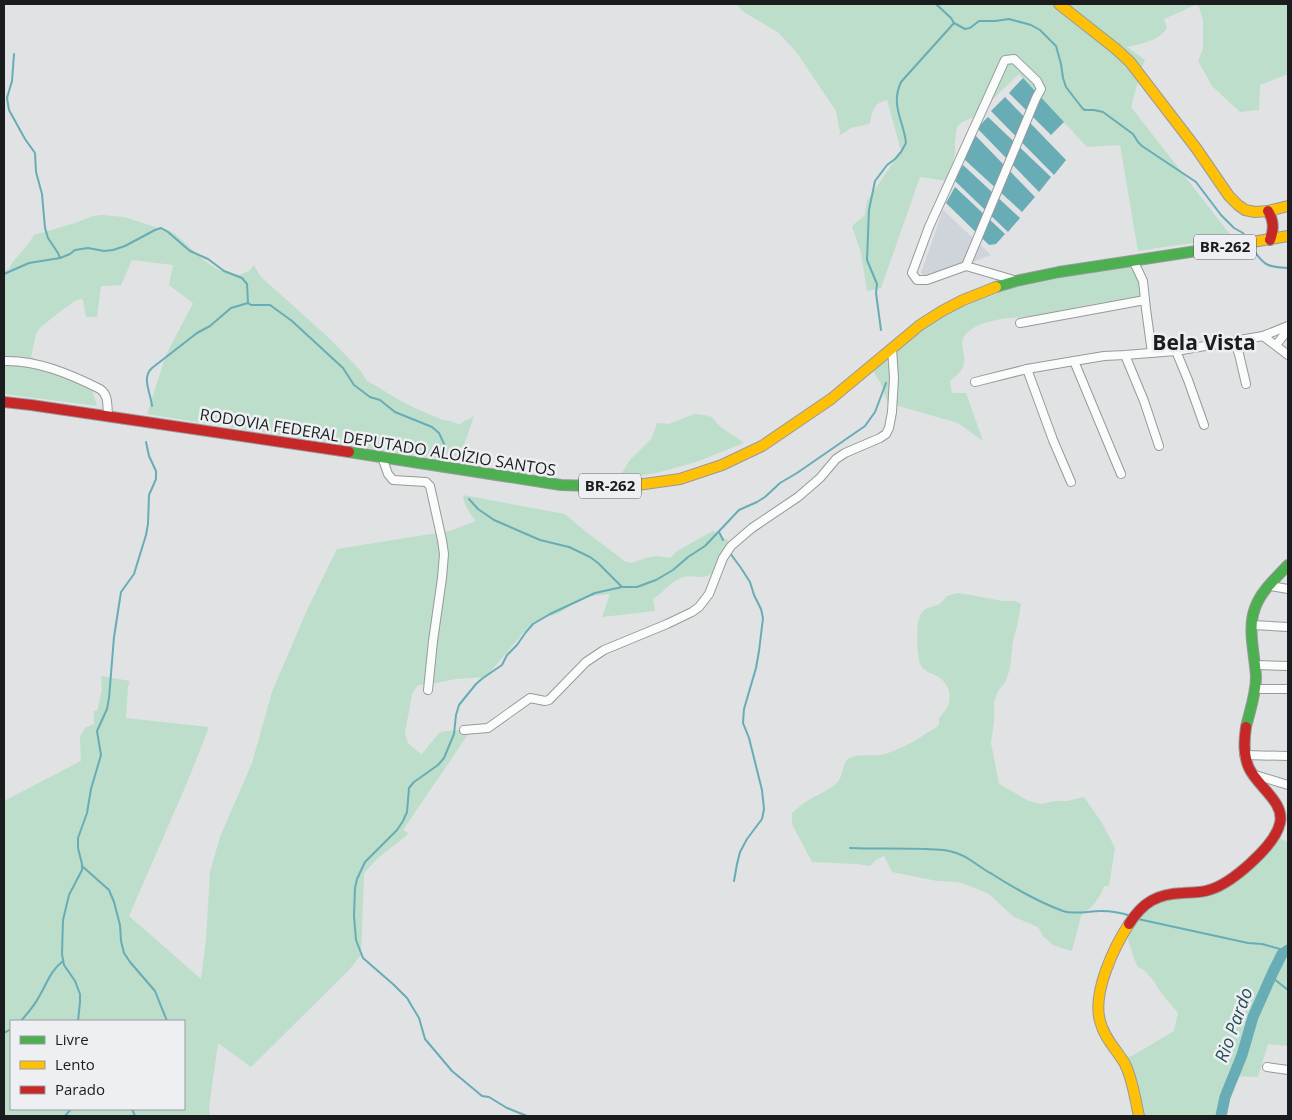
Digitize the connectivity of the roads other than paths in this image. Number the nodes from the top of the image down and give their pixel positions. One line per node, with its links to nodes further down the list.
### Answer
1 (1059, 4): 3 (main road)
2 (1288, 206): 3 (main road)
3 (1268, 211): 5 (main road)
4 (1288, 236): 5 (main road, RODOVIA FEDERAL DEPUTADO ALOÍZIO SANTOS / BR-262)
5 (1270, 240): 6 (main road, RODOVIA FEDERAL DEPUTADO ALOÍZIO SANTOS / BR-262)
6 (1133, 260): 8 (main road, RODOVIA FEDERAL DEPUTADO ALOÍZIO SANTOS / BR-262); 9 (street)
7 (966, 266): 7 (street); 8 (street)
8 (1016, 281): 16 (main road, RODOVIA FEDERAL DEPUTADO ALOÍZIO SANTOS / BR-262)
9 (1145, 300): 10 (street); 18 (street)
10 (1020, 322)
11 (1288, 326): 13 (street)
12 (1288, 330): 15 (street)
13 (1263, 336): 14 (street); 15 (street)
14 (1234, 340): 17 (street); 25 (street)
15 (1276, 345): 19 (street)
16 (892, 348): 30 (main road, RODOVIA FEDERAL DEPUTADO ALOÍZIO SANTOS / BR-262); 43 (street)
17 (1176, 351): 18 (street); 28 (street)
18 (1152, 352): 20 (street)
19 (1288, 355)
20 (1126, 356): 22 (street); 29 (street)
21 (4, 360): 27 (street)
22 (1074, 361): 23 (street); 31 (street)
23 (1027, 369): 24 (street); 32 (street)
24 (975, 382)
25 (1246, 384)
26 (4, 402): 27 (main road, RODOVIA FEDERAL DEPUTADO ALOÍZIO SANTOS / BR-262)
27 (108, 416): 30 (main road, RODOVIA FEDERAL DEPUTADO ALOÍZIO SANTOS / BR-262)
28 (1204, 426)
29 (1159, 446)
30 (382, 457): 42 (street)
31 (1121, 474)
32 (1071, 482)
33 (1288, 565): 34 (main road)
34 (1270, 586): 35 (street); 36 (main road)
35 (1288, 589)
36 (1252, 625): 37 (street); 38 (main road)
37 (1288, 627)
38 (1255, 665): 39 (street); 40 (main road)
39 (1288, 666)
40 (1255, 689): 41 (street); 44 (main road)
41 (1288, 689)
42 (428, 690)
43 (464, 730)
44 (1244, 755): 45 (street); 46 (main road)
45 (1288, 756)
46 (1252, 774): 47 (street); 50 (main road)
47 (1288, 785)
48 (1267, 1067): 49 (street)
49 (1288, 1070)
50 (1139, 1116)

